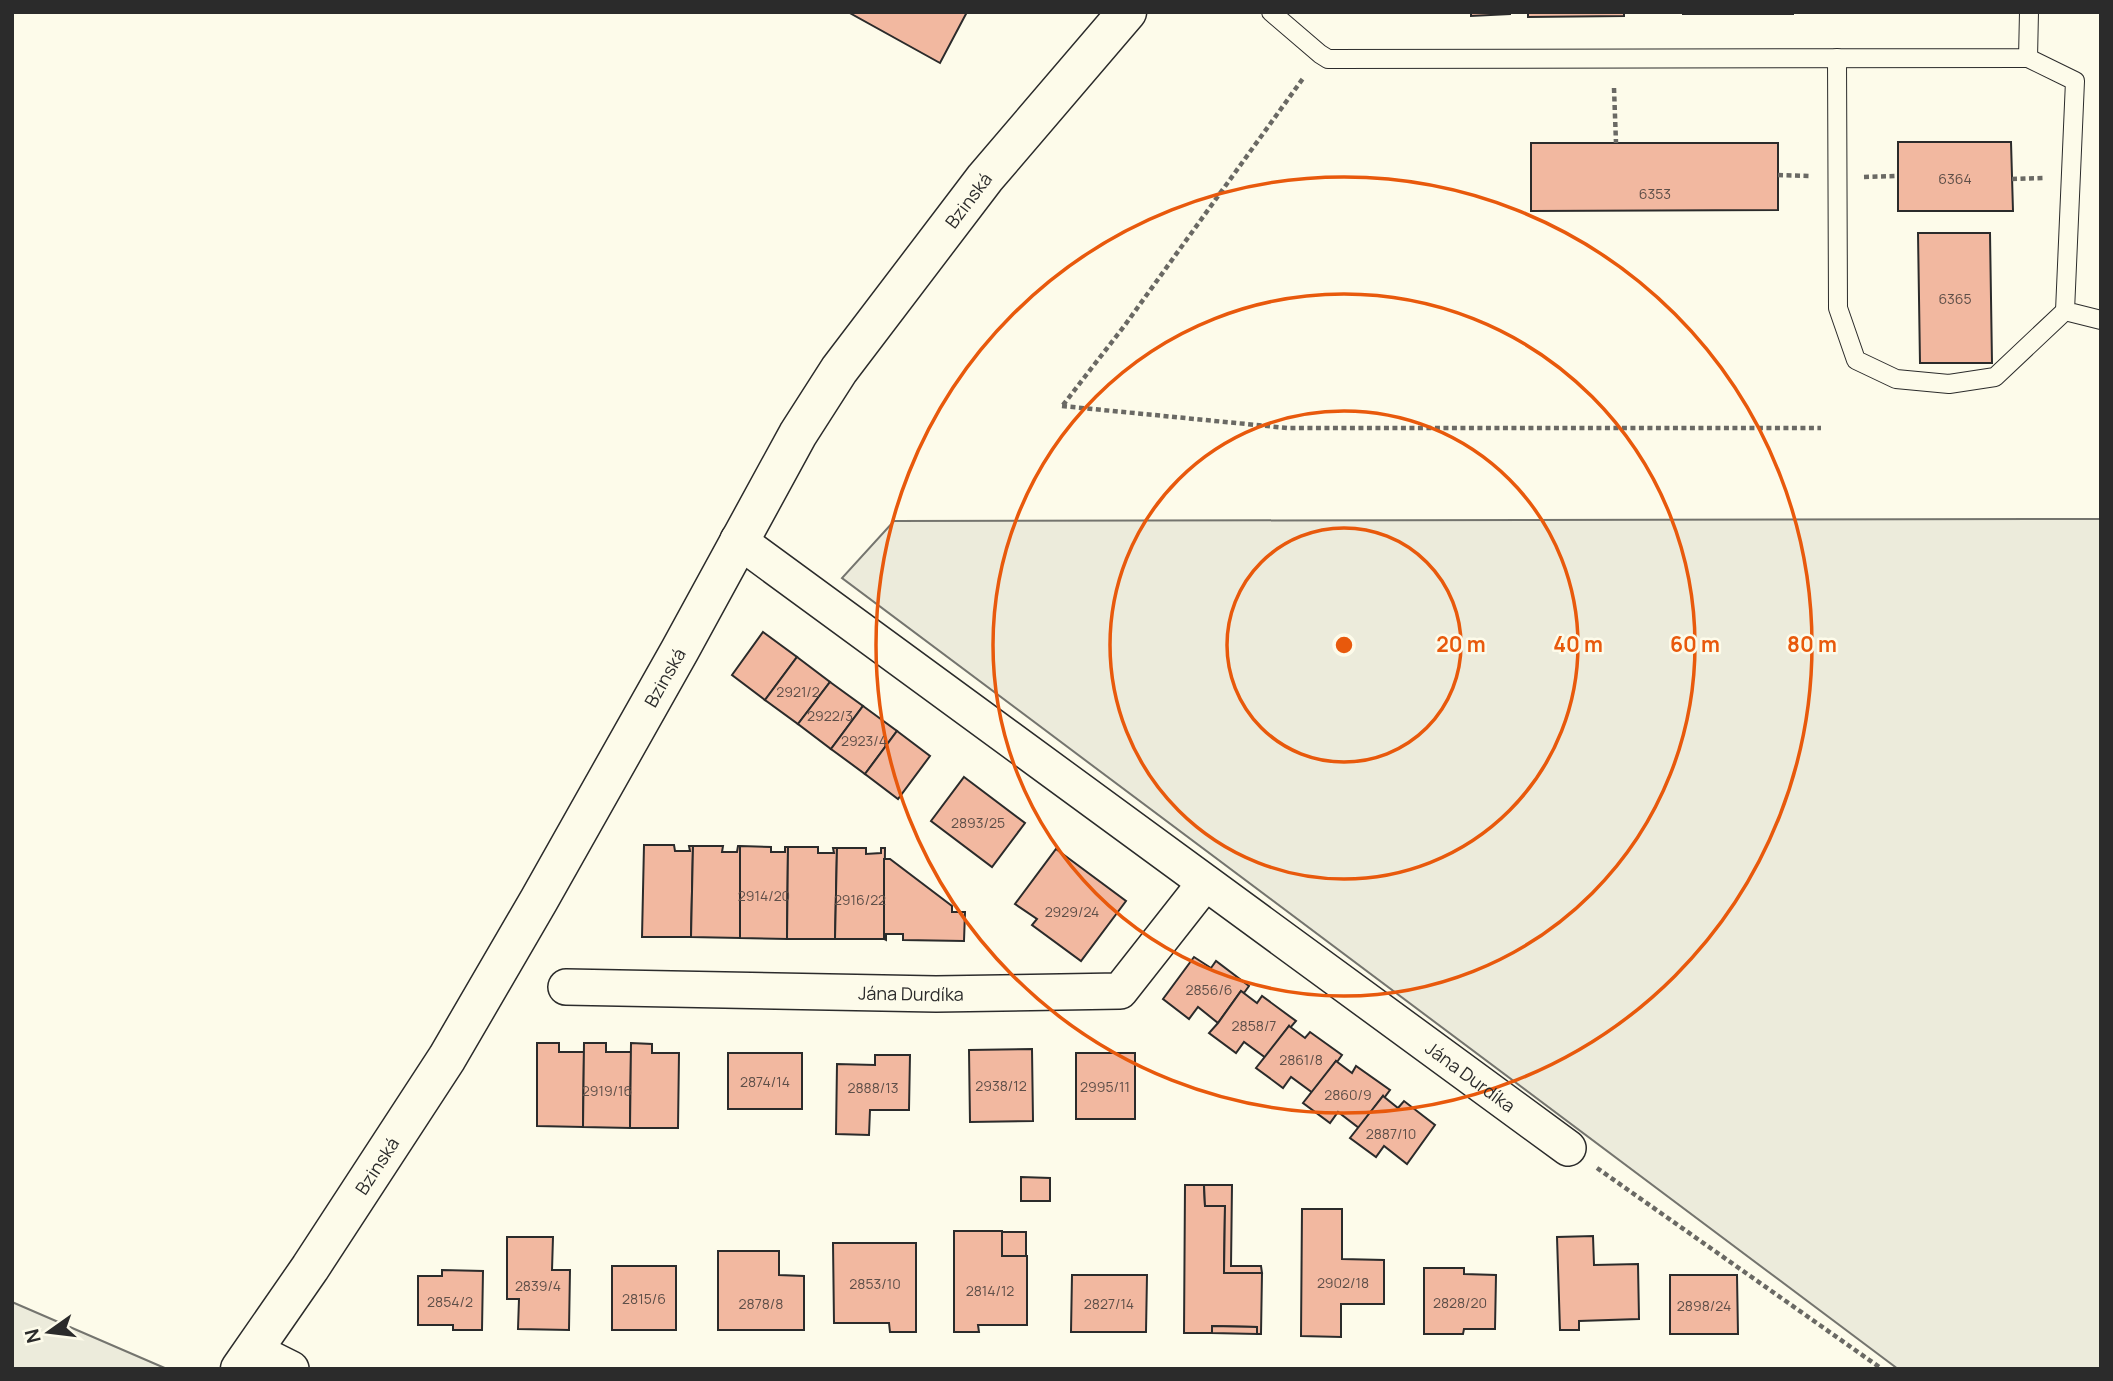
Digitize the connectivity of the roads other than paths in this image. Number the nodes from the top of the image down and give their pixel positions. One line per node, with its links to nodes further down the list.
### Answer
1 (1126, 12): 8 (street, Bzinská)
2 (1271, 12): 4 (lane)
3 (2029, 12): 5 (lane)
4 (1837, 58): 5 (lane); 6 (lane)
5 (2028, 58): 6 (lane)
6 (2065, 311): 7 (lane)
7 (2101, 320)
8 (738, 540): 9 (street, Jána Durdíka); 12 (street, Bzinská)
9 (1205, 883): 10 (street, Jána Durdíka); 11 (street, Jána Durdíka)
10 (566, 987)
11 (1568, 1147)
12 (246, 1359): 13 (street)
13 (291, 1369)

